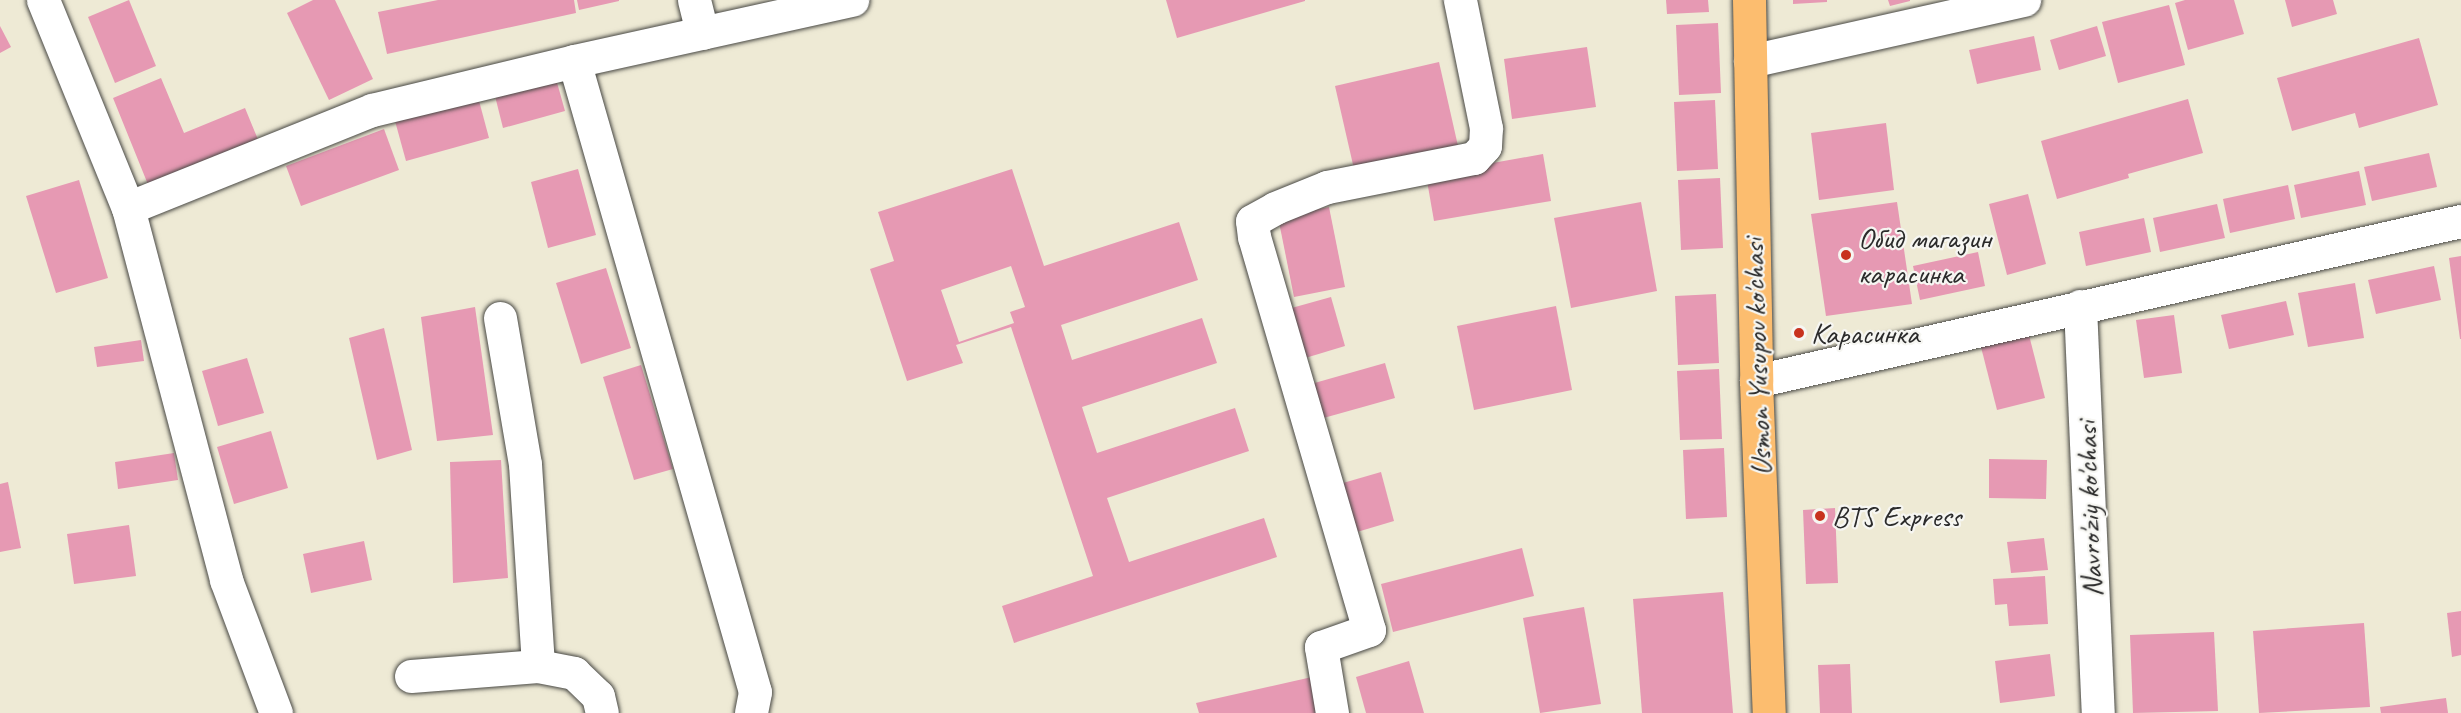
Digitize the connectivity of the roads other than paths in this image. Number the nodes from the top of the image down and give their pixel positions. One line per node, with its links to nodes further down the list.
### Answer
1 (43, 0): 10 (street)
2 (694, 0): 7 (street)
3 (852, 0): 7 (street)
4 (1460, 0): 20 (street)
5 (1749, 0): 9 (main road, Usmon Yusupov ko'chasi)
6 (2024, 0): 9 (street)
7 (702, 33): 8 (street)
8 (574, 61): 10 (street); 19 (street)
9 (1750, 61): 14 (main road, Usmon Yusupov ko'chasi)
10 (128, 208): 17 (street)
11 (2461, 221): 12 (street)
12 (2080, 306): 14 (street); 22 (street, Navro'ziy ko'chasi)
13 (500, 318): 15 (street)
14 (1756, 381): 21 (main road, Usmon Yusupov ko'chasi)
15 (538, 666): 16 (street); 18 (street)
16 (411, 676)
17 (276, 713)
18 (602, 713)
19 (751, 713)
20 (1332, 713)
21 (1769, 713)
22 (2098, 713)

